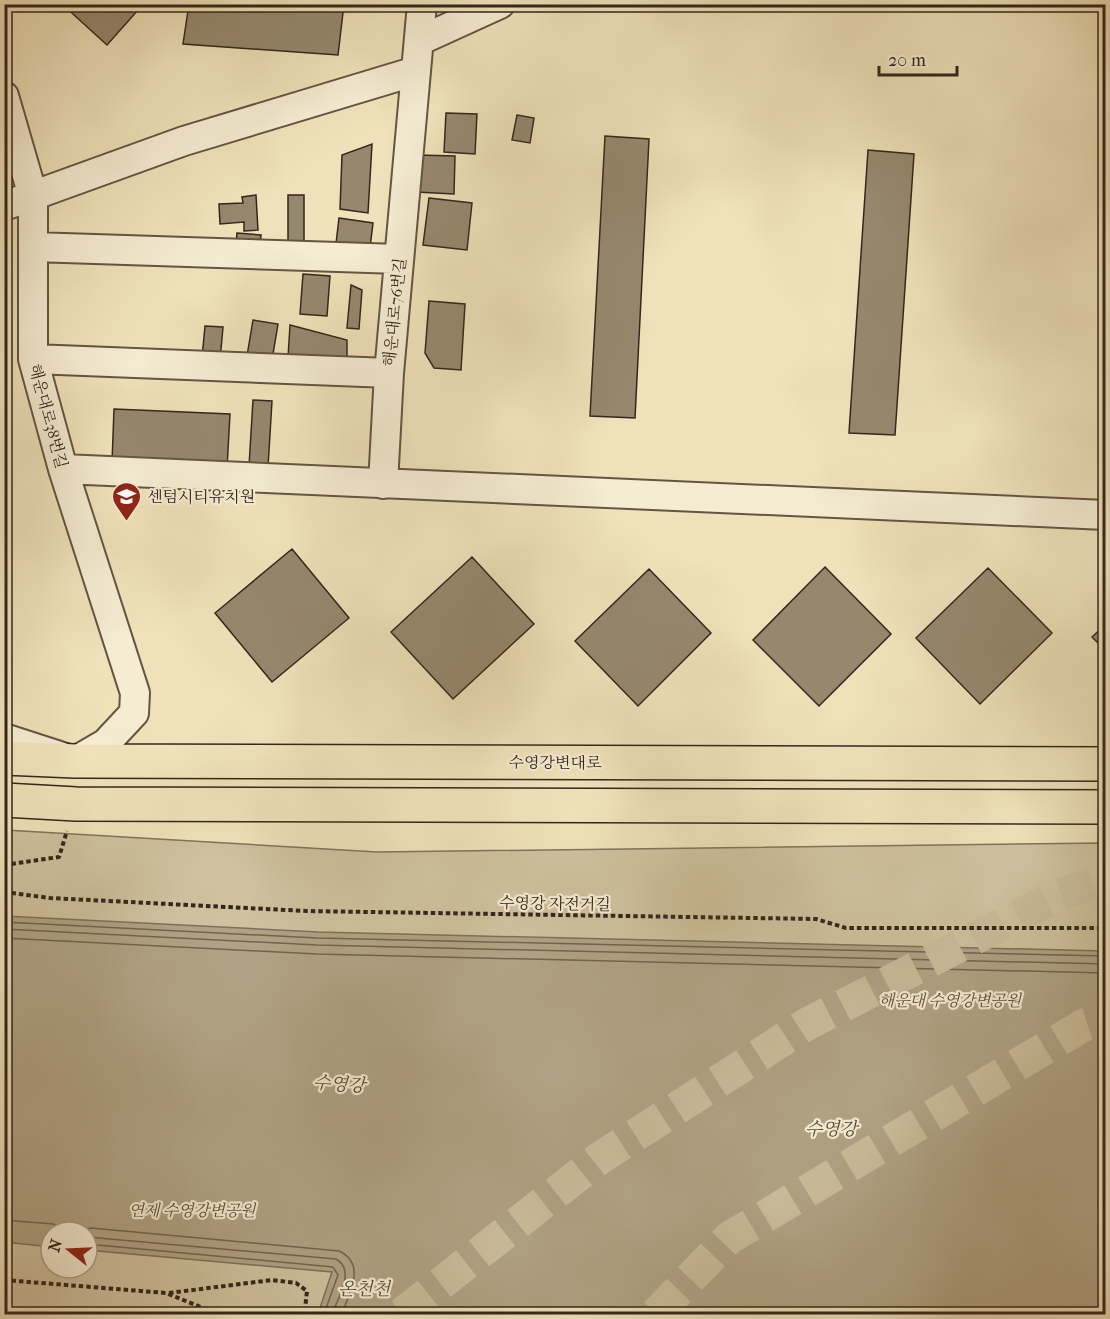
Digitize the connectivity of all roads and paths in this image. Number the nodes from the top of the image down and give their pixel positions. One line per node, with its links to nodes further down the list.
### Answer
1 (422, 4): 3 (street, 해운대로76번길)
2 (500, 4): 3 (street)
3 (421, 40): 4 (street, 해운대로76번길)
4 (416, 71): 6 (street); 9 (street, 해운대로76번길)
5 (4, 96): 6 (street, 해운대로38번길)
6 (33, 196): 7 (street); 8 (street, 해운대로38번길)
7 (4, 206)
8 (33, 247): 9 (street); 10 (street, 해운대로38번길)
9 (399, 259): 11 (street, 해운대로76번길)
10 (33, 359): 11 (street, 해운대로76번길); 12 (street, 해운대로38번길)
11 (389, 373): 13 (street)
12 (63, 469): 13 (street); 17 (street, 해운대로38번길)
13 (383, 484): 14 (street)
14 (1106, 515)
15 (4, 738): 17 (street)
16 (4, 758): 17 (main road, 수영강변대로)
17 (75, 761): 18 (main road, 수영강변대로)
18 (1106, 764)
19 (4, 800): 20 (main road)
20 (76, 804): 21 (main road); 22 (street); 23 (path)
21 (1106, 807)
22 (4, 813)
23 (4, 865)
24 (4, 892): 25 (path, 수영강 자전거길)
25 (1106, 928)
26 (4, 1280): 27 (path)
27 (166, 1293): 28 (path); 29 (path)
28 (218, 1314)
29 (301, 1314)

